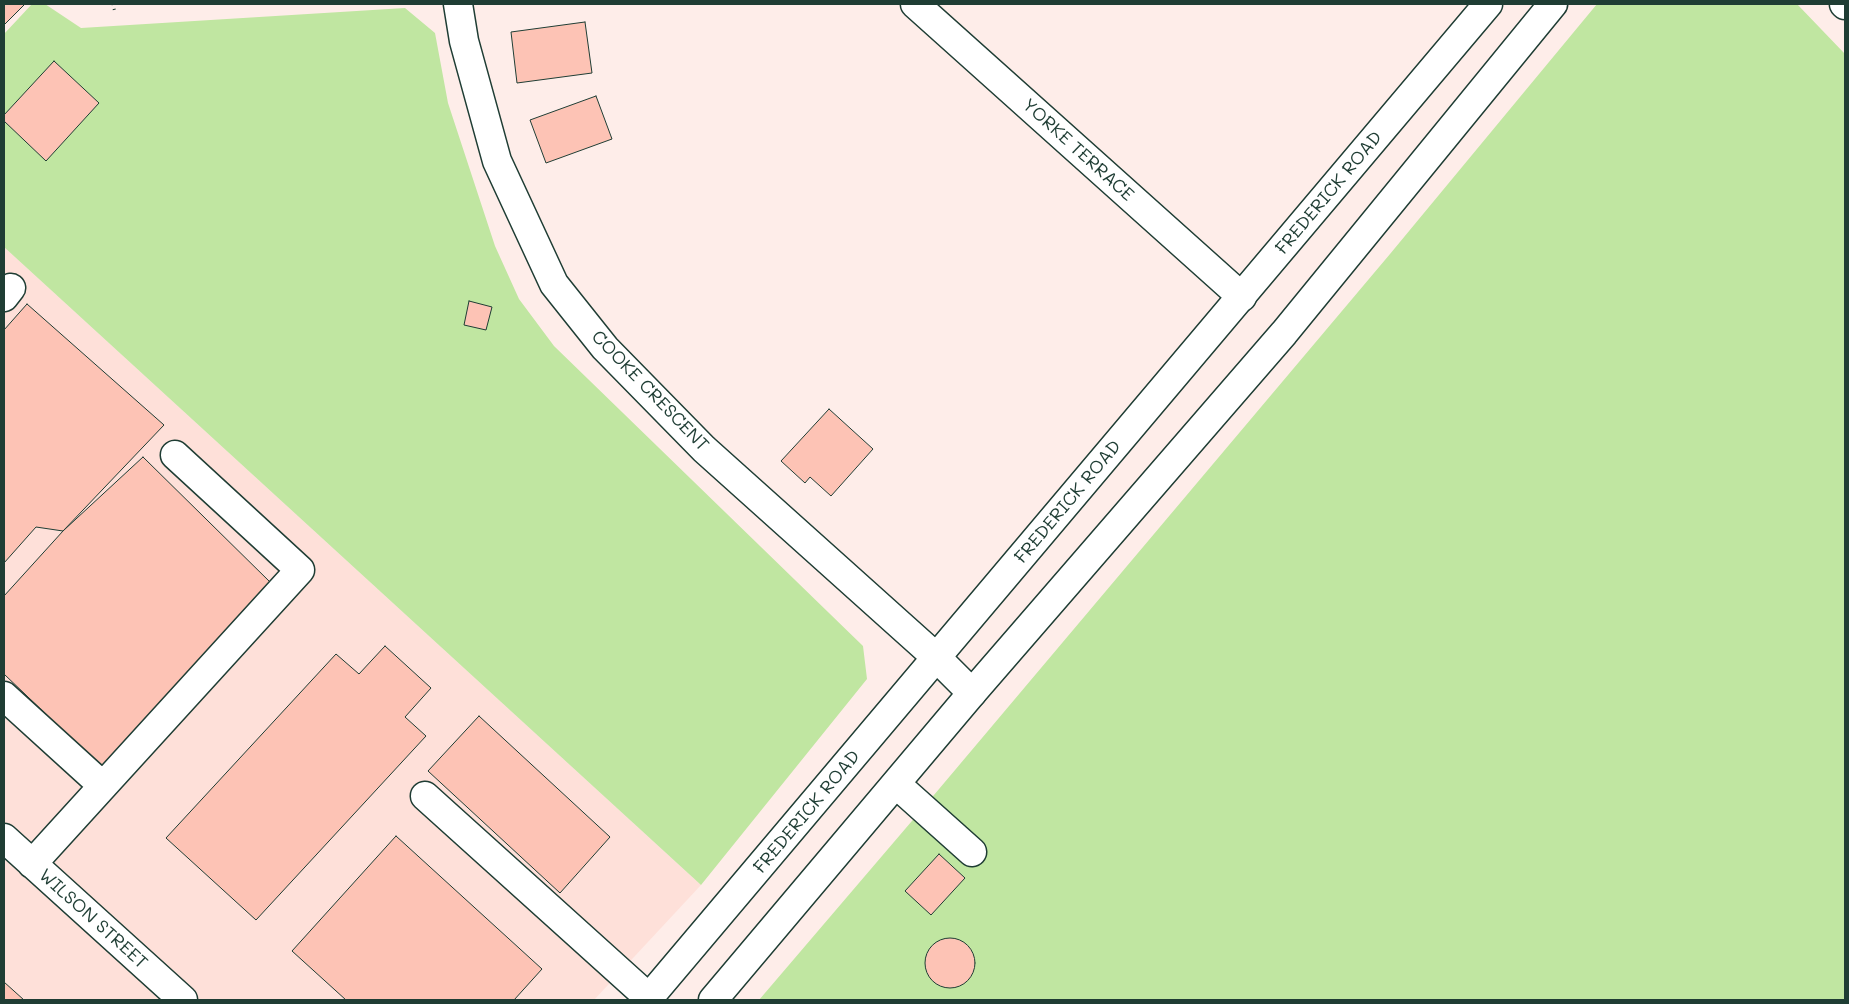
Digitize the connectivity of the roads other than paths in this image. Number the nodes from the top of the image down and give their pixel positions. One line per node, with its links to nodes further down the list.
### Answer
1 (458, 4): 7 (main road, COOKE CRESCENT)
2 (915, 4): 5 (main road, YORKE TERRACE)
3 (1488, 4): 5 (main road, FREDERICK ROAD)
4 (1553, 4): 8 (main road)
5 (1242, 297): 7 (main road, FREDERICK ROAD)
6 (175, 455): 11 (main road)
7 (937, 658): 8 (main road, COOKE CRESCENT); 16 (main road, FREDERICK ROAD)
8 (972, 694): 10 (main road)
9 (4, 696): 11 (main road)
10 (896, 784): 14 (main road); 18 (main road)
11 (103, 786): 15 (main road)
12 (425, 796): 16 (main road)
13 (4, 838): 15 (main road, WILSON STREET)
14 (972, 852)
15 (32, 864): 17 (main road, WILSON STREET)
16 (648, 999)
17 (183, 1000)
18 (713, 1000)

